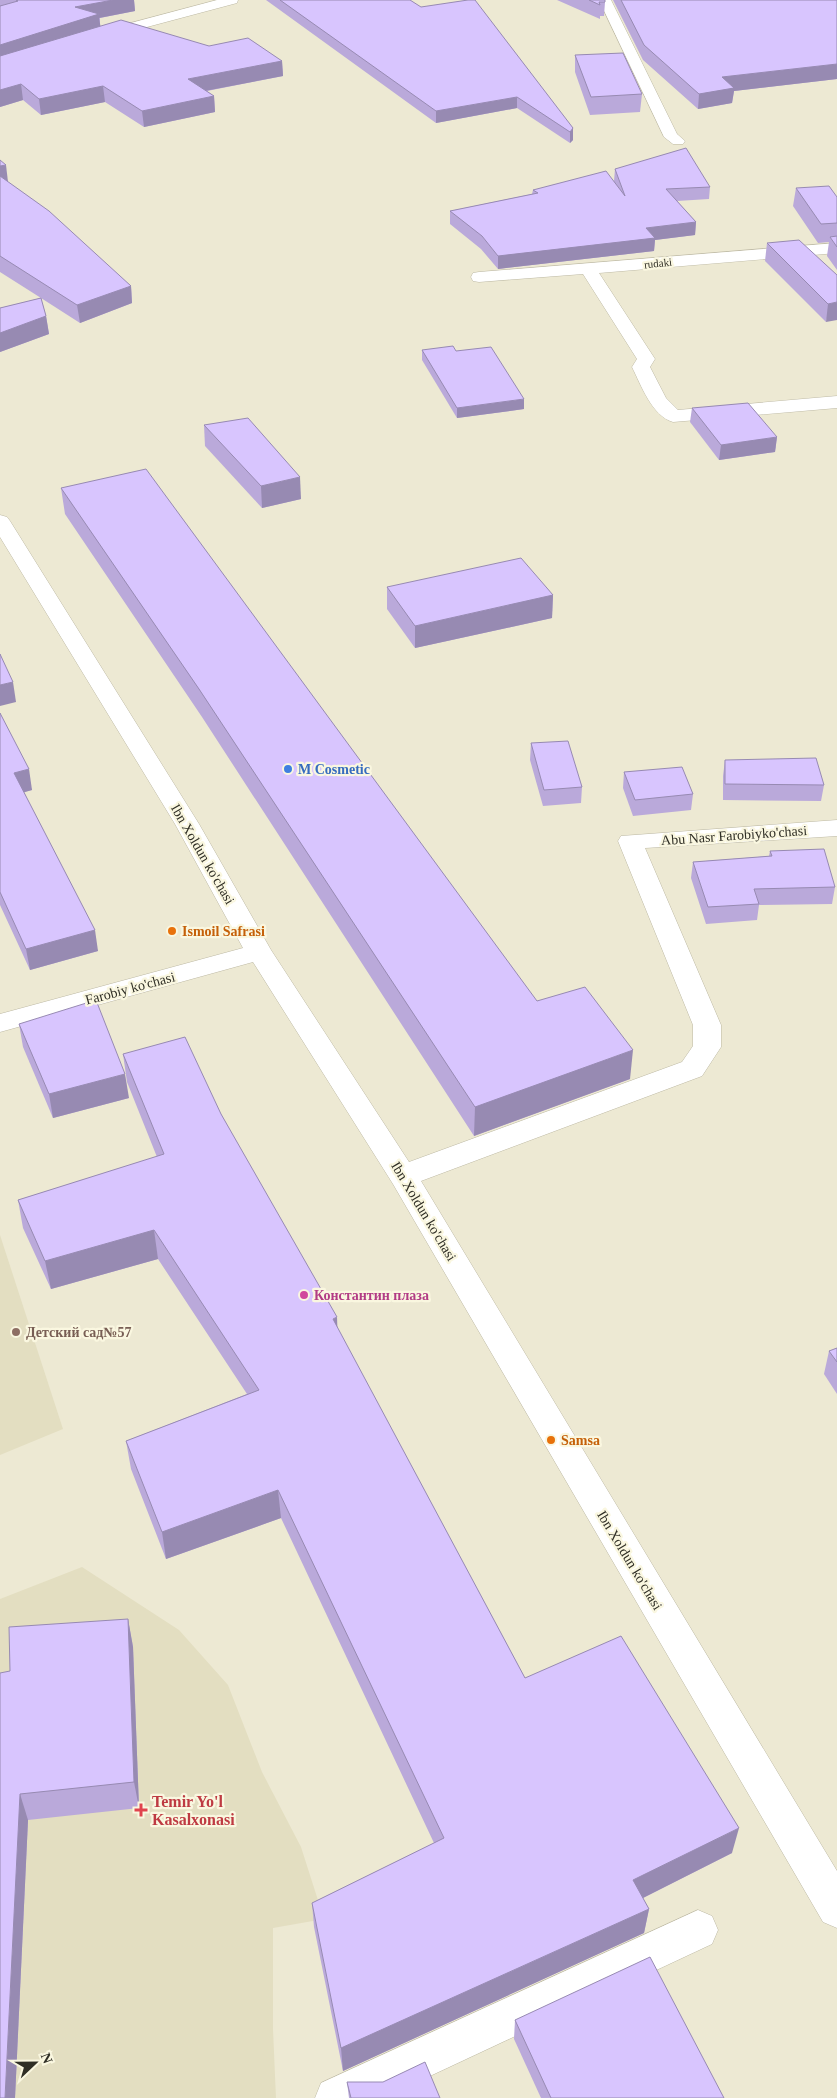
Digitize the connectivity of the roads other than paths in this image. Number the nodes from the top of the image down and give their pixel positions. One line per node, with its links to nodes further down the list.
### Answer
1 (232, 0): 3 (street)
2 (605, 0): 4 (street)
3 (91, 38)
4 (678, 141)
5 (837, 248): 6 (street, rudaki)
6 (589, 270): 7 (street, rudaki); 8 (street)
7 (479, 277)
8 (837, 402)
9 (0, 521): 11 (street, Ibn Xoldun ko'chasi)
10 (837, 828): 13 (street, Abu Nasr Farobiyko'chasi)
11 (260, 952): 12 (street, Farobiy ko'chasi); 13 (street, Ibn Xoldun ko'chasi)
12 (0, 1023)
13 (403, 1176): 14 (street, Ibn Xoldun ko'chasi)
14 (837, 1908)
15 (698, 1930): 16 (street)
16 (336, 2098)

